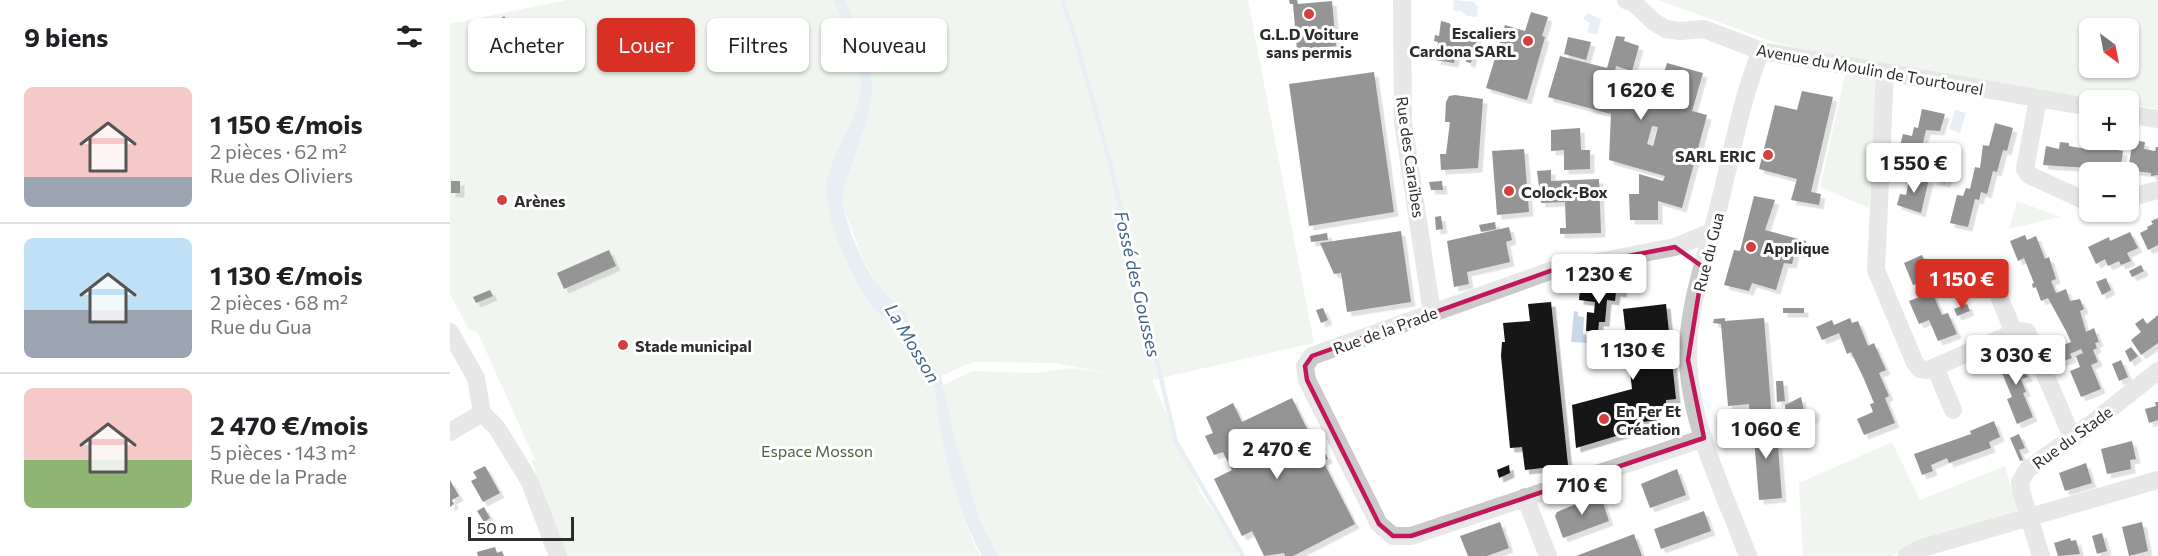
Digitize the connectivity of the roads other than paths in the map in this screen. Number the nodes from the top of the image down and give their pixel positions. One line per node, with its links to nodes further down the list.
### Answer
1 (1402, 0): 16 (street, Rue des Caraïbes)
2 (1626, 0): 3 (street, Avenue du Moulin de Tourtourel)
3 (1761, 51): 4 (street, Avenue du Moulin de Tourtourel); 12 (street, Rue du Gua)
4 (1885, 74): 5 (street, Avenue du Moulin de Tourtourel); 19 (street)
5 (2038, 99): 6 (street, Avenue du Moulin de Tourtourel); 11 (street)
6 (2079, 106)
7 (2139, 116): 8 (street)
8 (2158, 119)
9 (2158, 190): 10 (street)
10 (2139, 195)
11 (2079, 198)
12 (1712, 232): 13 (street, Rue de la Prade); 14 (street, Rue du Gua)
13 (1675, 247): 14 (street); 16 (street, Rue de la Prade)
14 (1703, 267): 25 (street, Rue du Gua)
15 (1997, 291): 18 (street)
16 (1432, 313): 27 (street, Rue de la Prade)
17 (450, 332): 22 (street)
18 (2014, 333): 19 (street); 24 (street)
19 (1935, 367): 21 (street)
20 (2158, 371): 24 (street, Rue du Stade)
21 (1953, 410)
22 (482, 413): 23 (street); 30 (street)
23 (450, 432)
24 (2072, 437): 28 (street, Rue du Stade)
25 (1704, 438): 27 (street); 32 (street, Rue du Gua)
26 (2157, 484): 28 (street)
27 (1525, 497): 31 (street)
28 (2030, 518): 29 (street); 33 (street)
29 (1913, 553)
30 (558, 556)
31 (1548, 556)
32 (1748, 556)
33 (2041, 556)

